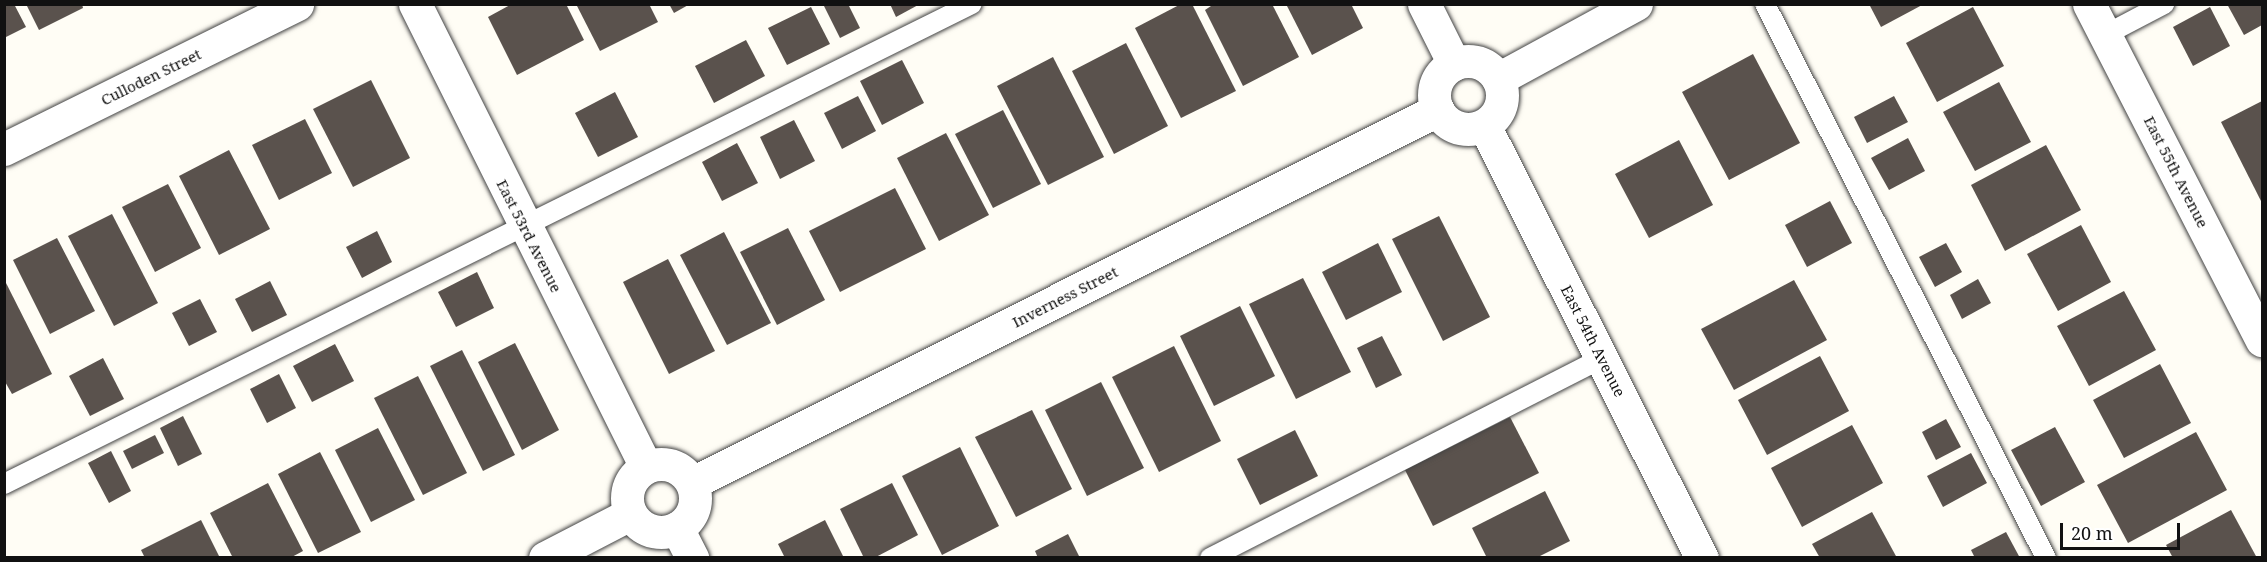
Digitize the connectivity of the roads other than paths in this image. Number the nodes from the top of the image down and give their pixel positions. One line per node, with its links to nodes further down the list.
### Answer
1 (297, 4): 14 (street, Culloden Street)
2 (414, 4): 15 (street, East 53rd Avenue)
3 (972, 4): 15 (lane)
4 (1424, 4): 10 (street)
5 (1636, 4): 11 (street)
6 (1765, 4): 27 (lane)
7 (2089, 4): 9 (street, East 55th Avenue)
8 (2164, 4): 9 (lane)
9 (2104, 35): 16 (street, East 55th Avenue)
10 (1454, 64): 11 (street); 12 (street)
11 (1498, 79): 13 (street)
12 (1438, 110): 13 (street); 19 (street, Inverness Street)
13 (1484, 125): 17 (street, East 54th Avenue)
14 (4, 149)
15 (524, 228): 18 (street, East 53rd Avenue); 20 (lane)
16 (2260, 331)
17 (1602, 358): 25 (lane); 26 (street, East 54th Avenue)
18 (646, 467): 19 (street); 21 (street)
19 (692, 483): 22 (street)
20 (4, 484)
21 (630, 514): 22 (street); 23 (street)
22 (677, 528): 24 (street)
23 (545, 558)
24 (692, 558)
25 (1210, 558)
26 (1702, 558)
27 (2046, 558)

